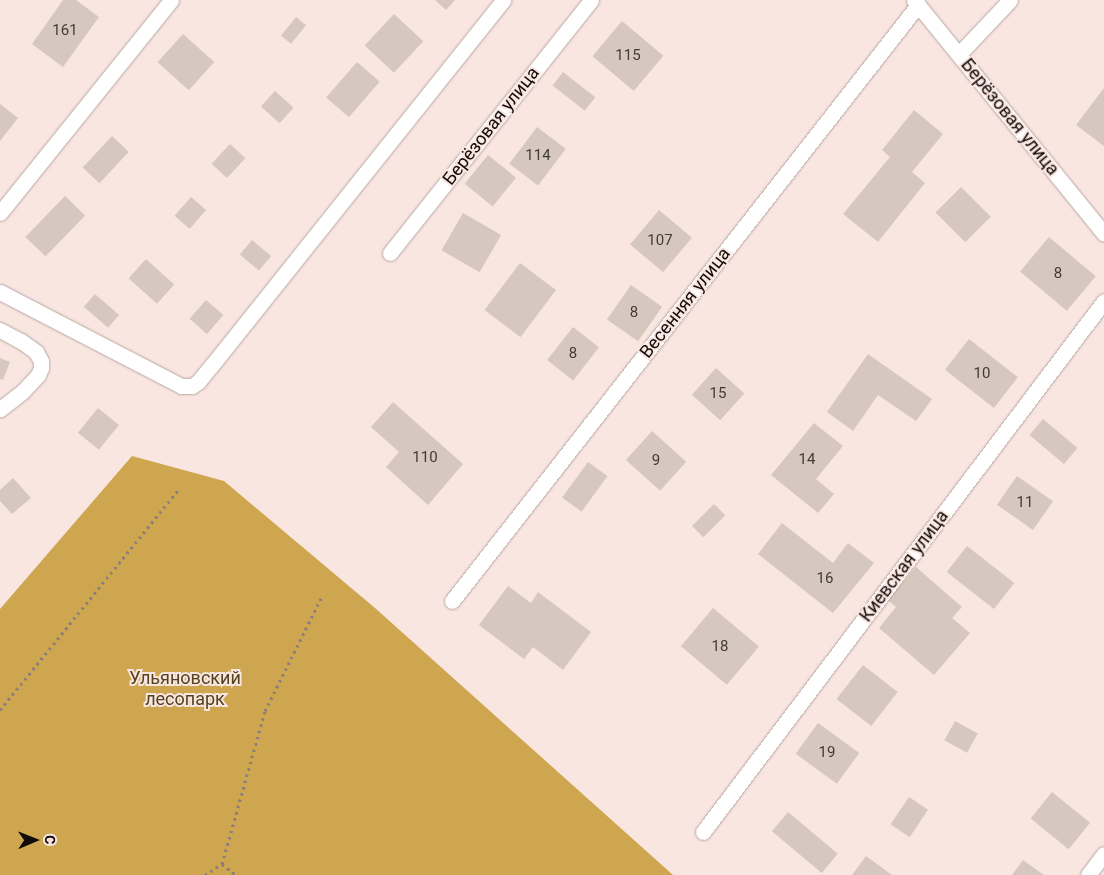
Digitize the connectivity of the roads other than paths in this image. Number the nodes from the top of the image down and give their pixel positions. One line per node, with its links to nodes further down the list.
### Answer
1 (171, 0): 7 (street)
2 (503, 0): 10 (street)
3 (591, 0): 9 (street, Берёзовая улица)
4 (1010, 0): 6 (street)
5 (916, 3): 6 (street, Берёзовая улица); 14 (street, Весенняя улица)
6 (960, 54): 8 (street, Берёзовая улица)
7 (0, 213)
8 (1104, 234)
9 (390, 253)
10 (0, 292)
11 (1104, 301): 15 (street, Киевская улица)
12 (0, 330): 13 (street)
13 (0, 409)
14 (452, 601)
15 (704, 832)
16 (1104, 854): 17 (street)
17 (1088, 875)

